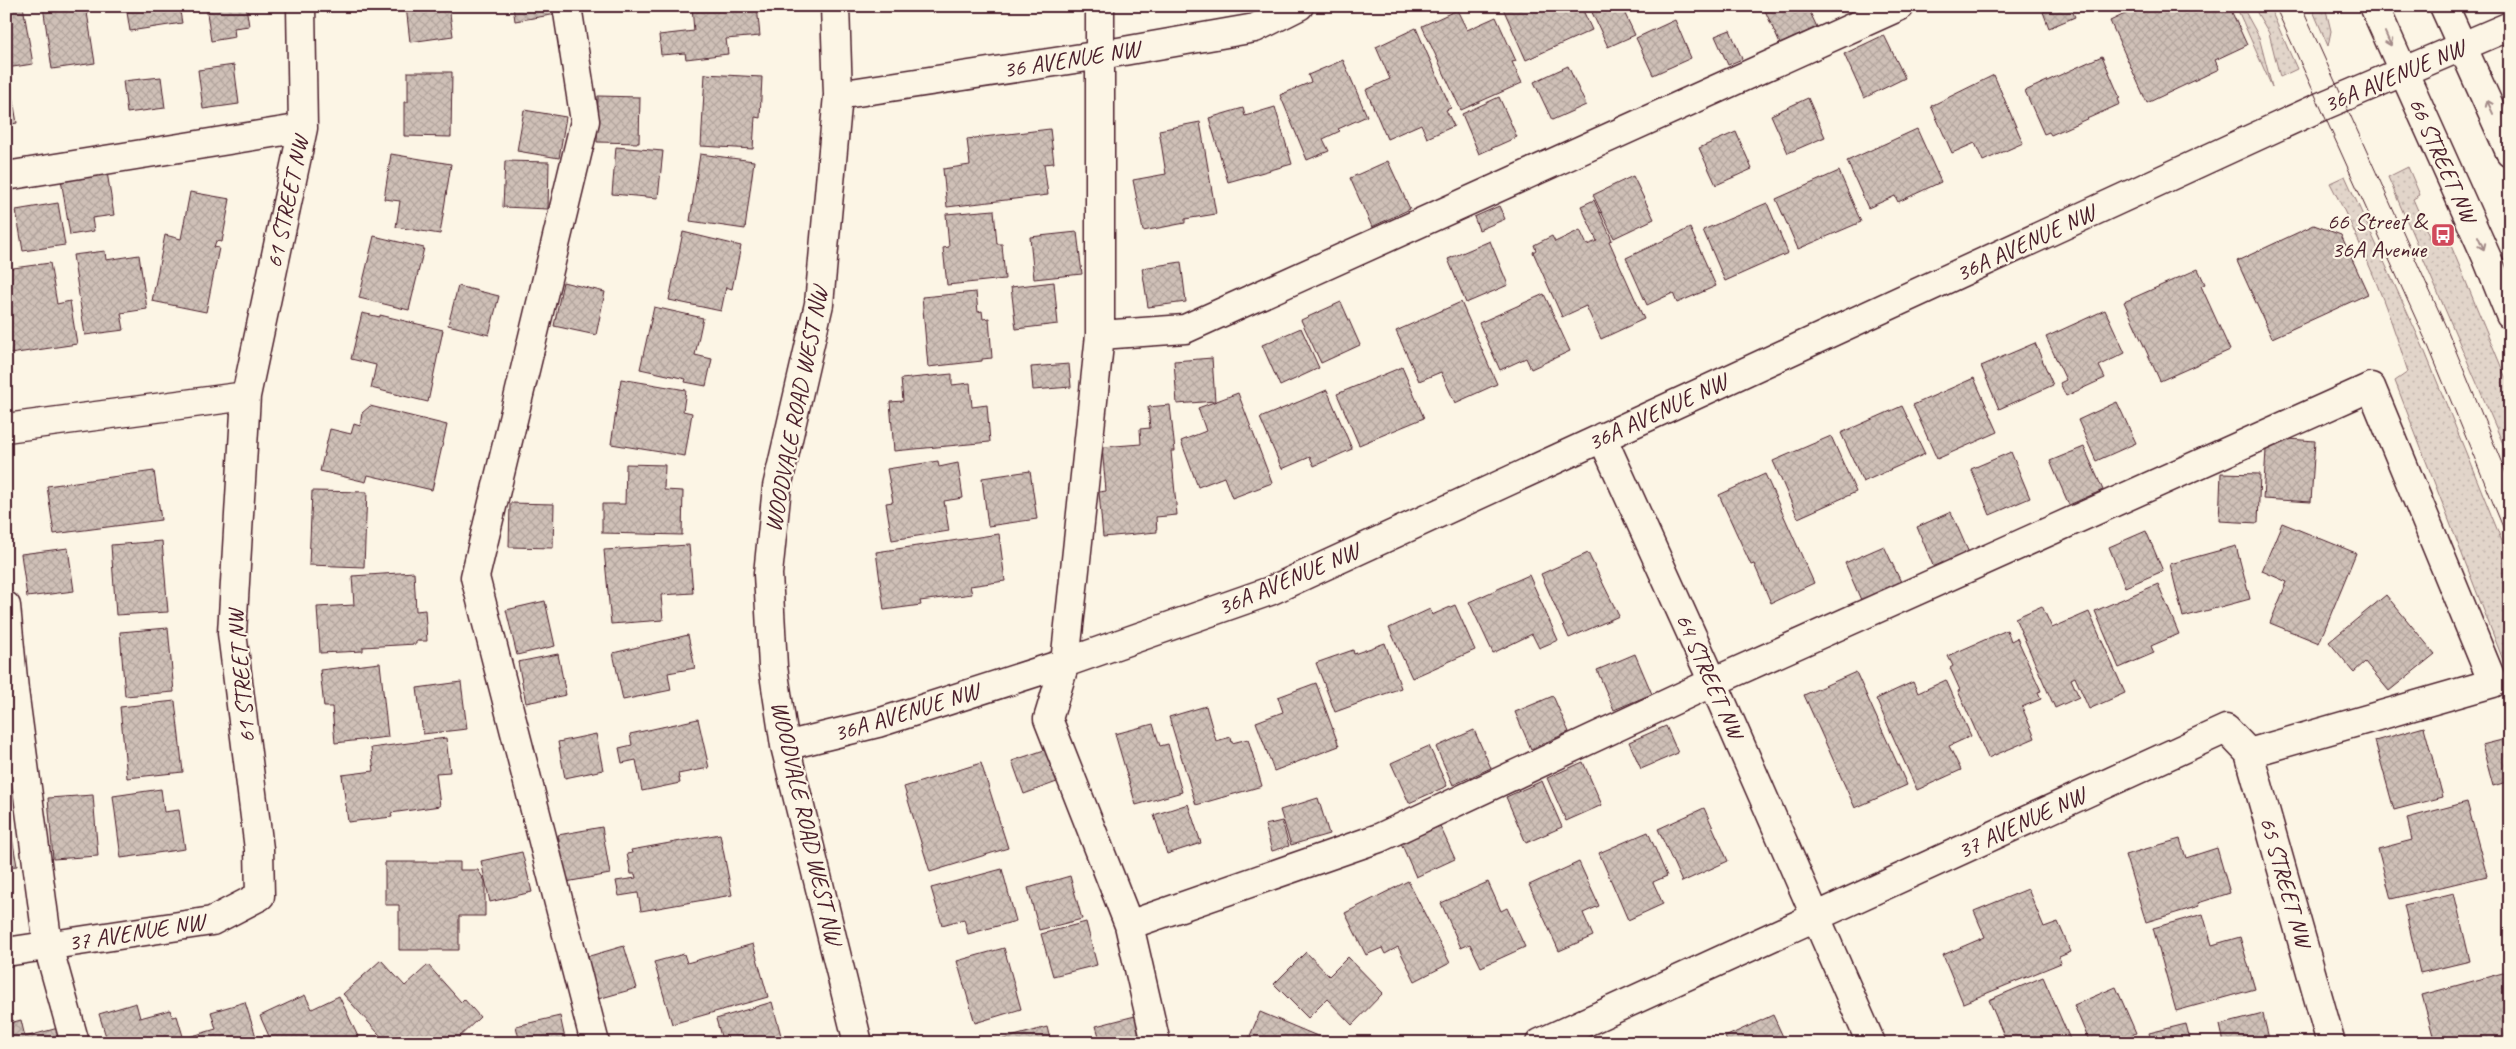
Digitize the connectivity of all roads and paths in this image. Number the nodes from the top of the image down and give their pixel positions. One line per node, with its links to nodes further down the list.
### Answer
1 (301, 6): 14 (street, 61 STREET NW)
2 (567, 6): 35 (street)
3 (835, 6): 13 (street, WOODVALE ROAD WEST NW)
4 (1100, 6): 11 (street)
5 (1300, 6): 11 (street, 36 AVENUE NW)
6 (1900, 6): 18 (street)
7 (2374, 6): 12 (street, 66 STREET NW, one-way to 12)
8 (2444, 6): 10 (street)
9 (2510, 26): 10 (street, 36A AVENUE NW)
10 (2462, 46): 12 (street, 36A AVENUE NW); 15 (street, one-way to 10)
11 (1101, 56): 13 (street, 36 AVENUE NW); 18 (street)
12 (2403, 71): 17 (street, 66 STREET NW, one-way to 17); 21 (street, 36A AVENUE NW)
13 (838, 95): 27 (street, WOODVALE ROAD WEST NW)
14 (303, 128): 16 (street); 19 (street, 61 STREET NW)
15 (2510, 152)
16 (6, 176)
17 (2510, 315)
18 (1100, 335): 23 (street)
19 (246, 396): 20 (street); 29 (street, 61 STREET NW)
20 (6, 428)
21 (1602, 437): 23 (street, 36A AVENUE NW); 24 (street, 64 STREET NW)
22 (6, 606): 25 (street)
23 (1065, 663): 27 (street, 36A AVENUE NW); 31 (street)
24 (1713, 682): 28 (street); 30 (street, 64 STREET NW); 31 (street)
25 (10, 690): 32 (street)
26 (2226, 729): 28 (street, 65 STREET NW); 30 (street, 37 AVENUE NW)
27 (785, 746): 36 (street, WOODVALE ROAD WEST NW)
28 (2250, 753): 40 (street, 65 STREET NW)
29 (260, 896): 32 (street, 37 AVENUE NW)
30 (1816, 916): 38 (street, 37 AVENUE NW); 39 (street)
31 (1129, 925): 37 (street)
32 (48, 946): 33 (street, 37 AVENUE NW); 34 (street)
33 (6, 952)
34 (75, 1043)
35 (594, 1043)
36 (858, 1043)
37 (1156, 1043)
38 (1540, 1043)
39 (1871, 1043)
40 (2331, 1043)

